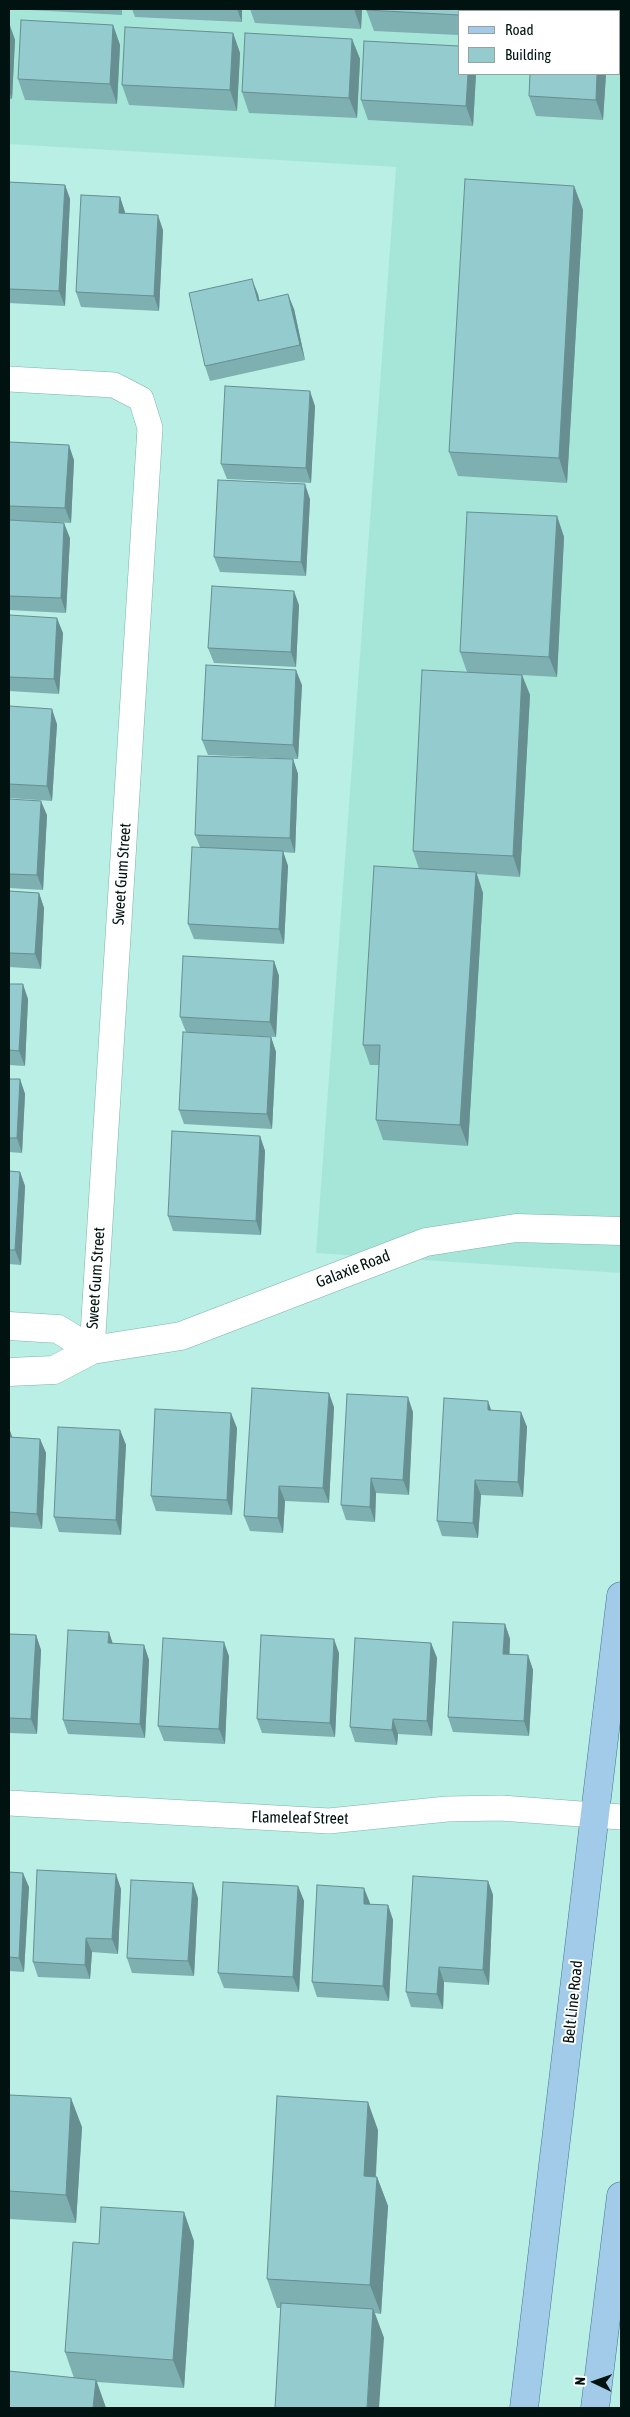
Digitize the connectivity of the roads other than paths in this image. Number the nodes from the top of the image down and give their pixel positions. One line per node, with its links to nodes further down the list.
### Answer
1 (9, 378): 4 (street, Sweet Gum Street)
2 (621, 1231): 4 (street, Galaxie Road)
3 (9, 1326): 4 (street)
4 (92, 1350): 5 (street, Galaxie Road)
5 (9, 1372)
6 (621, 1596): 8 (main road, Belt Line Road)
7 (9, 1803): 8 (street, Flameleaf Street)
8 (594, 1815): 9 (street, Flameleaf Street); 11 (main road, Belt Line Road)
9 (621, 1817)
10 (621, 2196): 12 (main road)
11 (524, 2408)
12 (595, 2408)

